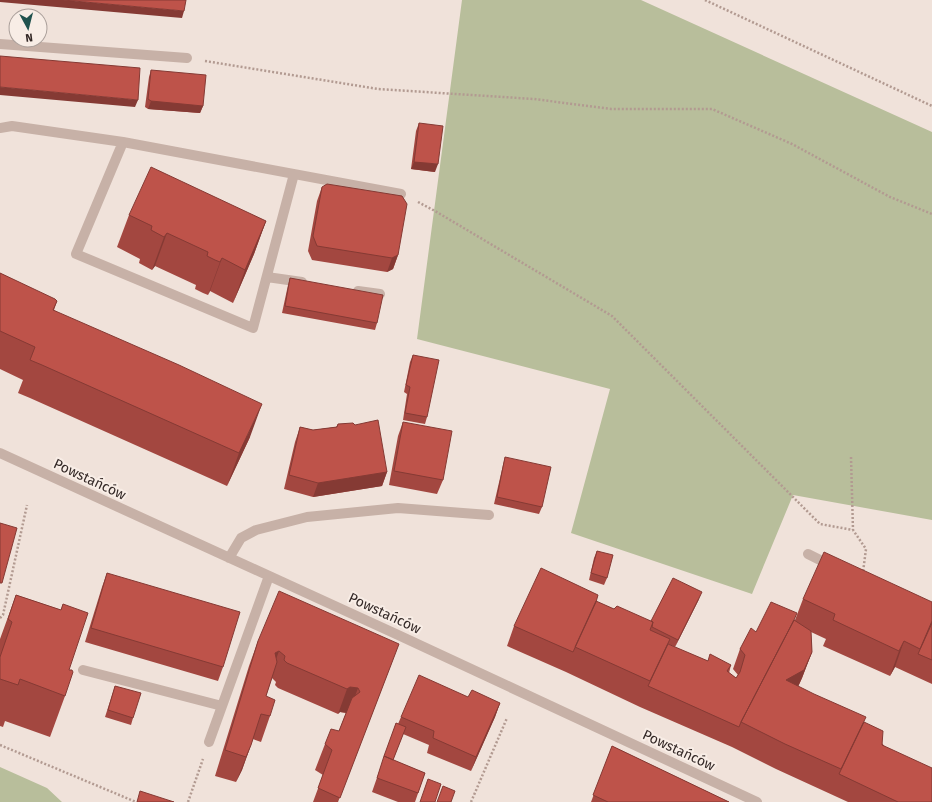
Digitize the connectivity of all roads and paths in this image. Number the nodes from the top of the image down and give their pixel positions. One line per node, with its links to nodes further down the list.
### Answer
1 (706, 0): 4 (path)
2 (0, 44): 3 (street)
3 (187, 58): 9 (path)
4 (932, 106)
5 (0, 128): 6 (street)
6 (123, 142): 7 (street); 10 (street)
7 (294, 174): 8 (street); 10 (street)
8 (401, 194): 18 (path)
9 (932, 214)
10 (267, 277): 11 (street)
11 (312, 284)
12 (350, 290): 13 (street)
13 (380, 294)
14 (0, 453): 20 (street, Powstańców)
15 (851, 457): 18 (path)
16 (27, 505): 23 (path)
17 (489, 515): 20 (street)
18 (853, 530): 22 (path)
19 (808, 554): 22 (street)
20 (228, 558): 21 (street, Powstańców)
21 (269, 576): 25 (street); 33 (street, Powstańców)
22 (862, 580)
23 (0, 618)
24 (83, 670): 25 (street)
25 (222, 706): 27 (street)
26 (507, 718): 32 (path)
27 (209, 742)
28 (0, 745): 30 (path)
29 (203, 758): 31 (path)
30 (136, 802)
31 (188, 802)
32 (471, 802)
33 (757, 802)

